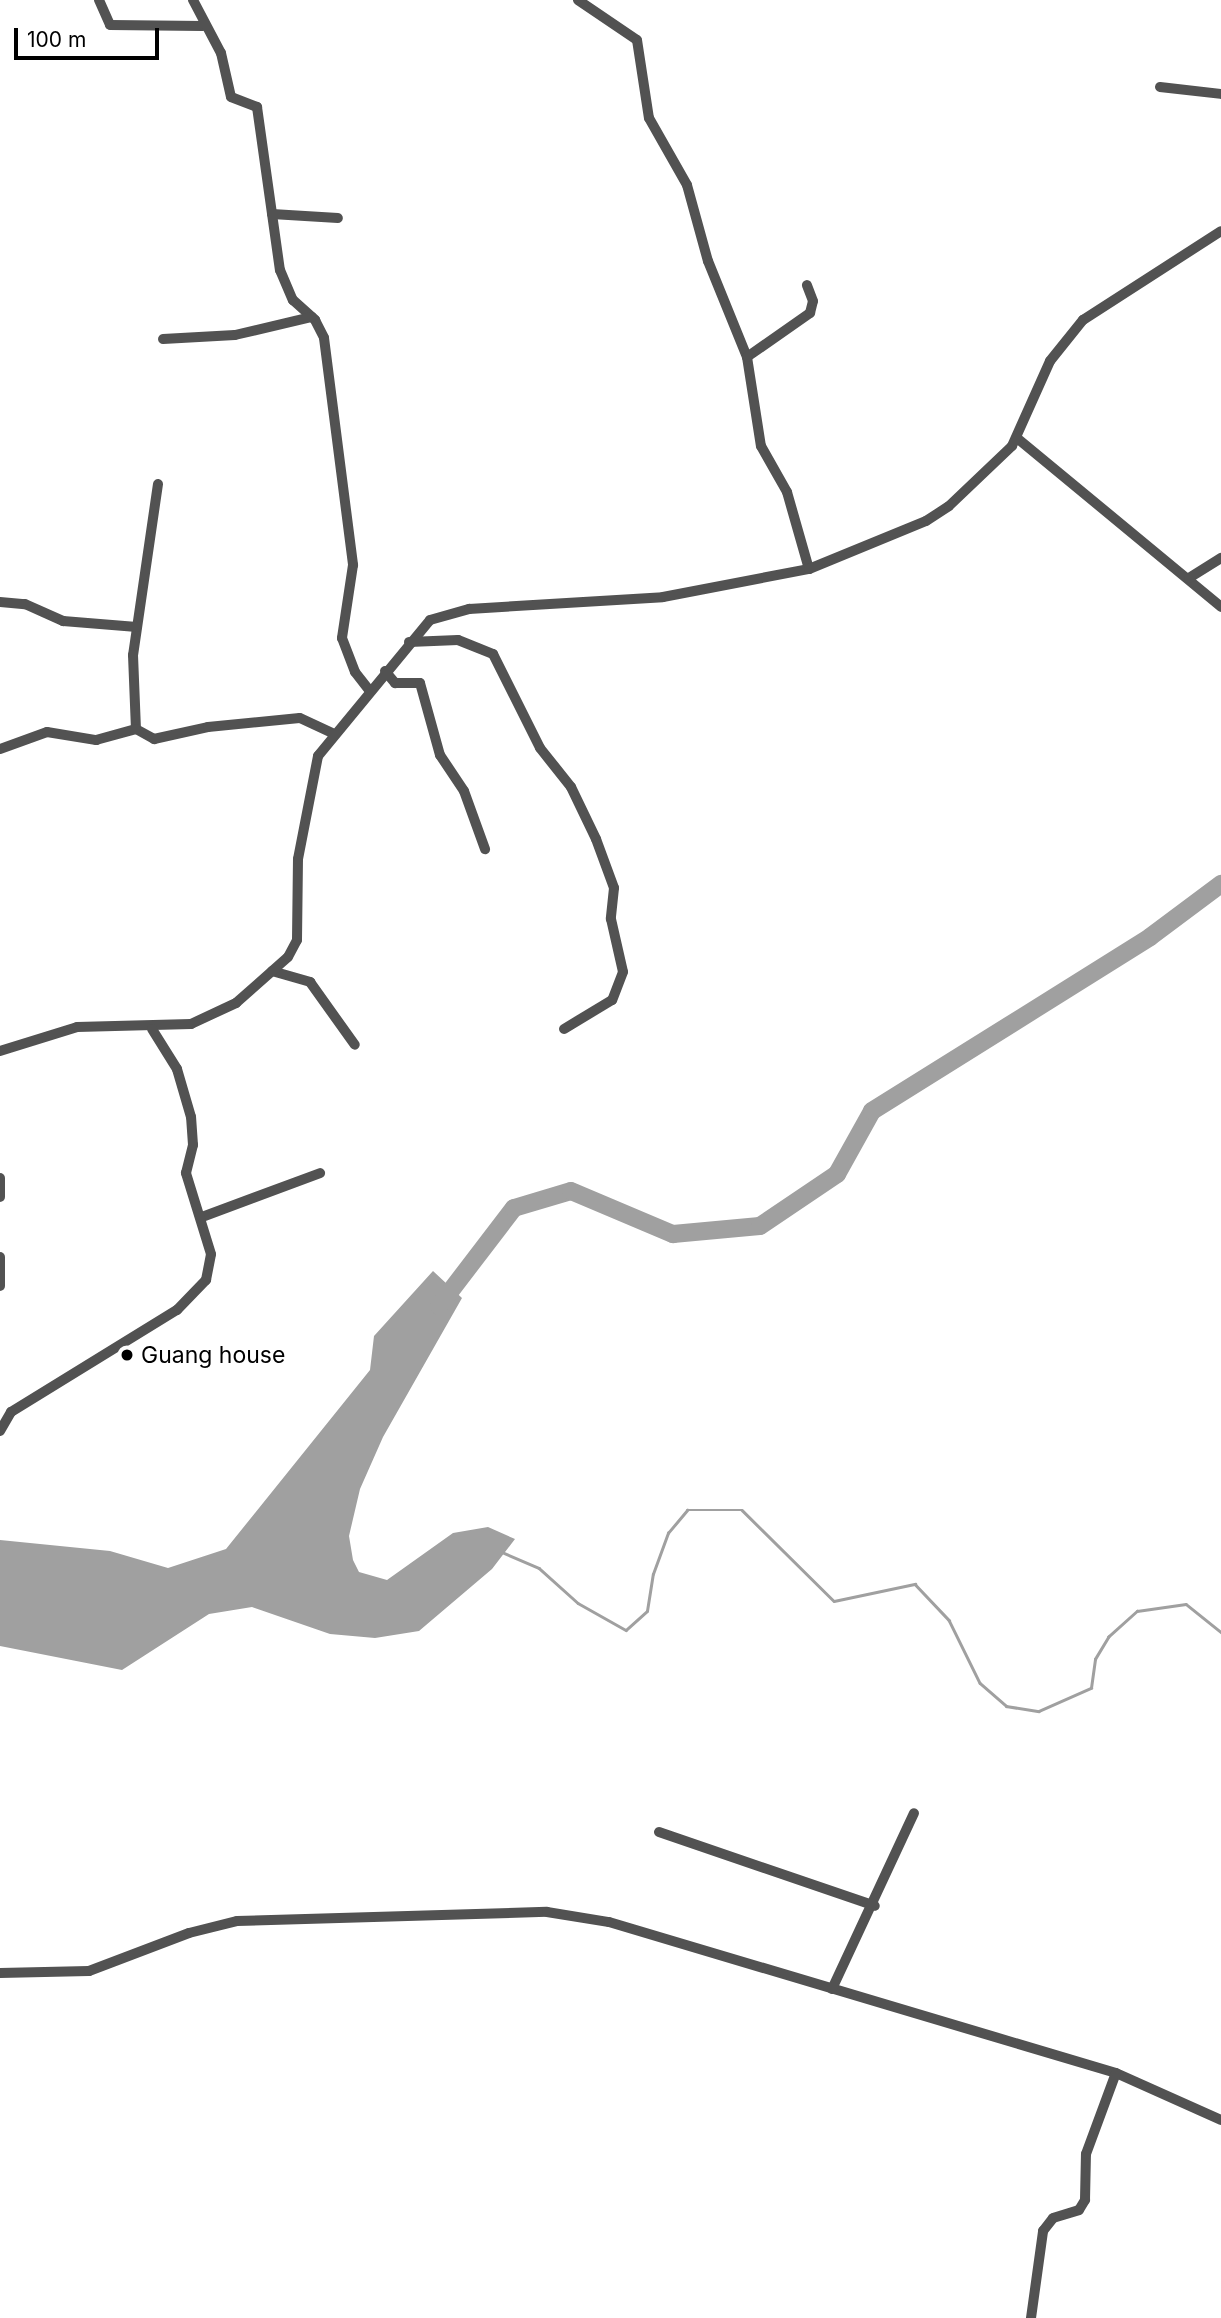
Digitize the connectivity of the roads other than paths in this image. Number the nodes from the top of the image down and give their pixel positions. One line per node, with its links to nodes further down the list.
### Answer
1 (99, 0): 4 (street)
2 (193, 0): 4 (street)
3 (578, 0): 13 (street)
4 (203, 26): 7 (street)
5 (1160, 87): 6 (street)
6 (1221, 94)
7 (272, 215): 8 (street); 11 (street)
8 (338, 218)
9 (1221, 231): 14 (street)
10 (807, 285): 13 (street)
11 (312, 317): 12 (street); 24 (street)
12 (163, 339)
13 (747, 357): 17 (street)
14 (1017, 438): 17 (street); 18 (street)
15 (158, 484): 21 (street)
16 (1221, 558): 18 (street)
17 (809, 569): 22 (street)
18 (1189, 578): 20 (street)
19 (0, 601): 21 (street)
20 (1221, 607)
21 (137, 627): 25 (street)
22 (409, 642): 23 (street); 31 (street)
23 (384, 671): 24 (street); 28 (street)
24 (369, 690): 26 (street)
25 (136, 729): 26 (street); 27 (street)
26 (332, 733): 29 (street)
27 (0, 749)
28 (485, 849)
29 (272, 971): 30 (street); 32 (street)
30 (152, 1029): 33 (street); 37 (street)
31 (564, 1029)
32 (355, 1045)
33 (0, 1051)
34 (320, 1173): 37 (street)
35 (0, 1178): 36 (street)
36 (0, 1197)
37 (202, 1217): 40 (street)
38 (0, 1258): 39 (street)
39 (0, 1286)
40 (0, 1431)
41 (914, 1813): 43 (street)
42 (659, 1832): 43 (street)
43 (875, 1906): 45 (street)
44 (0, 1973): 45 (street)
45 (832, 1989): 46 (street)
46 (1116, 2073): 47 (street); 48 (street)
47 (1221, 2120)
48 (1031, 2318)

